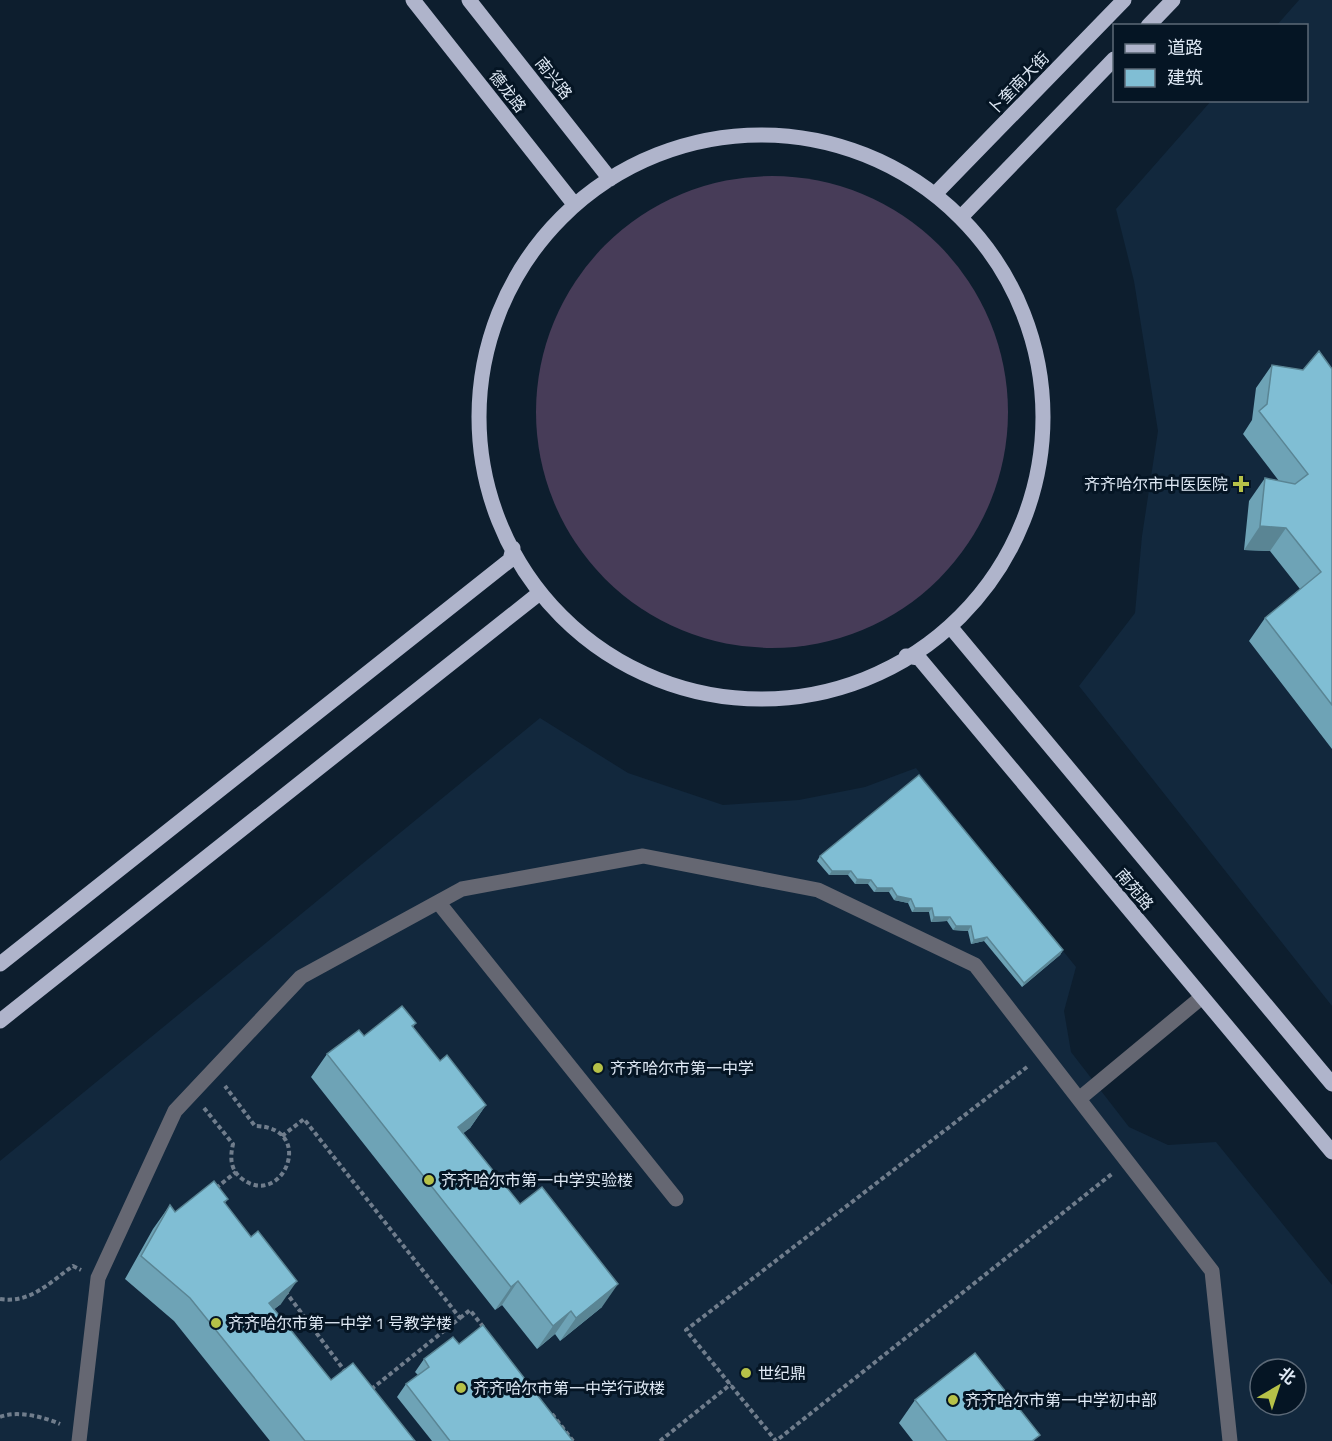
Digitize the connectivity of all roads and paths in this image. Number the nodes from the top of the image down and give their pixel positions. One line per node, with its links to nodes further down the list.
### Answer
1 (413, 0): 9 (main road, 德龙路)
2 (469, 0): 7 (main road, 南兴路)
3 (1124, 0): 8 (main road, 卜奎南大街)
4 (1173, 0): 5 (main road)
5 (1150, 24)
6 (1113, 61): 10 (main road)
7 (610, 179): 8 (main road); 9 (main road)
8 (938, 191): 10 (main road)
9 (574, 204): 11 (main road)
10 (963, 215): 13 (main road)
11 (513, 548): 12 (main road); 16 (main road)
12 (537, 595): 14 (main road); 18 (main road)
13 (952, 630): 14 (main road); 21 (main road, 南苑路)
14 (906, 656): 17 (main road, 南苑路)
15 (438, 902): 19 (street); 20 (street); 29 (street)
16 (0, 964)
17 (1202, 997): 23 (street); 25 (main road, 南苑路)
18 (0, 1021)
19 (1044, 1053): 23 (street); 36 (path)
20 (213, 1071): 22 (street); 24 (path)
21 (1332, 1084)
22 (192, 1093): 27 (path); 30 (street)
23 (1079, 1099): 26 (street)
24 (282, 1136): 27 (path); 33 (path)
25 (1332, 1152)
26 (1127, 1161): 36 (path); 43 (street)
27 (236, 1172): 28 (path)
28 (210, 1193)
29 (676, 1199)
30 (98, 1278): 32 (path); 40 (street)
31 (280, 1285): 35 (path)
32 (0, 1299)
33 (460, 1318): 34 (path); 37 (path)
34 (485, 1329)
35 (350, 1377)
36 (731, 1384): 42 (path)
37 (363, 1396)
38 (551, 1413): 41 (path)
39 (0, 1417): 40 (path)
40 (80, 1437)
41 (573, 1441)
42 (660, 1441)
43 (1230, 1441)

